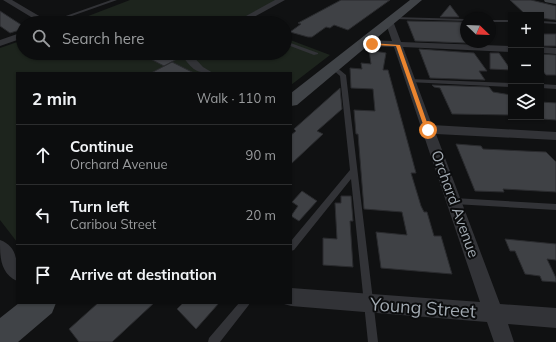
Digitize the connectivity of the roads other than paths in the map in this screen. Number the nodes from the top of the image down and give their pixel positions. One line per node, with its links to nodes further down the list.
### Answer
1 (7, 0): 7 (street)
2 (115, 0): 8 (lane)
3 (281, 0): 9 (street)
4 (417, 0): 10 (main road)
5 (549, 0): 6 (main road)
6 (556, 1)
7 (35, 16)
8 (68, 16)
9 (250, 16)
10 (392, 20): 11 (lane); 18 (main road); 20 (street, Orchard Avenue)
11 (460, 20)
12 (496, 21): 13 (lane)
13 (508, 21)
14 (544, 22): 15 (lane)
15 (556, 23)
16 (16, 37): 17 (street)
17 (0, 43)
18 (362, 43): 20 (street); 26 (main road)
19 (292, 45): 24 (lane)
20 (398, 45): 21 (street); 28 (street, Orchard Avenue)
21 (508, 49)
22 (544, 50): 23 (street)
23 (556, 51)
24 (316, 54)
25 (191, 60): 27 (street)
26 (333, 67): 32 (main road); 35 (lane)
27 (206, 72)
28 (410, 81): 29 (lane); 33 (street, Orchard Avenue)
29 (508, 85)
30 (544, 86): 31 (lane)
31 (556, 87)
32 (292, 100)
33 (428, 130): 34 (street); 36 (street, Orchard Avenue)
34 (556, 136)
35 (354, 170): 38 (lane); 44 (lane)
36 (454, 201): 37 (lane); 45 (street, Orchard Avenue)
37 (556, 207)
38 (292, 246)
39 (0, 248): 40 (street)
40 (16, 271)
41 (292, 297): 44 (street, Young Street)
42 (39, 304): 47 (main road)
43 (244, 304): 48 (lane)
44 (369, 304): 45 (street, Young Street); 49 (lane)
45 (494, 313): 46 (street, Young Street); 50 (street, Orchard Avenue)
46 (556, 318)
47 (0, 337)
48 (213, 342)
49 (373, 342)
50 (504, 342)

